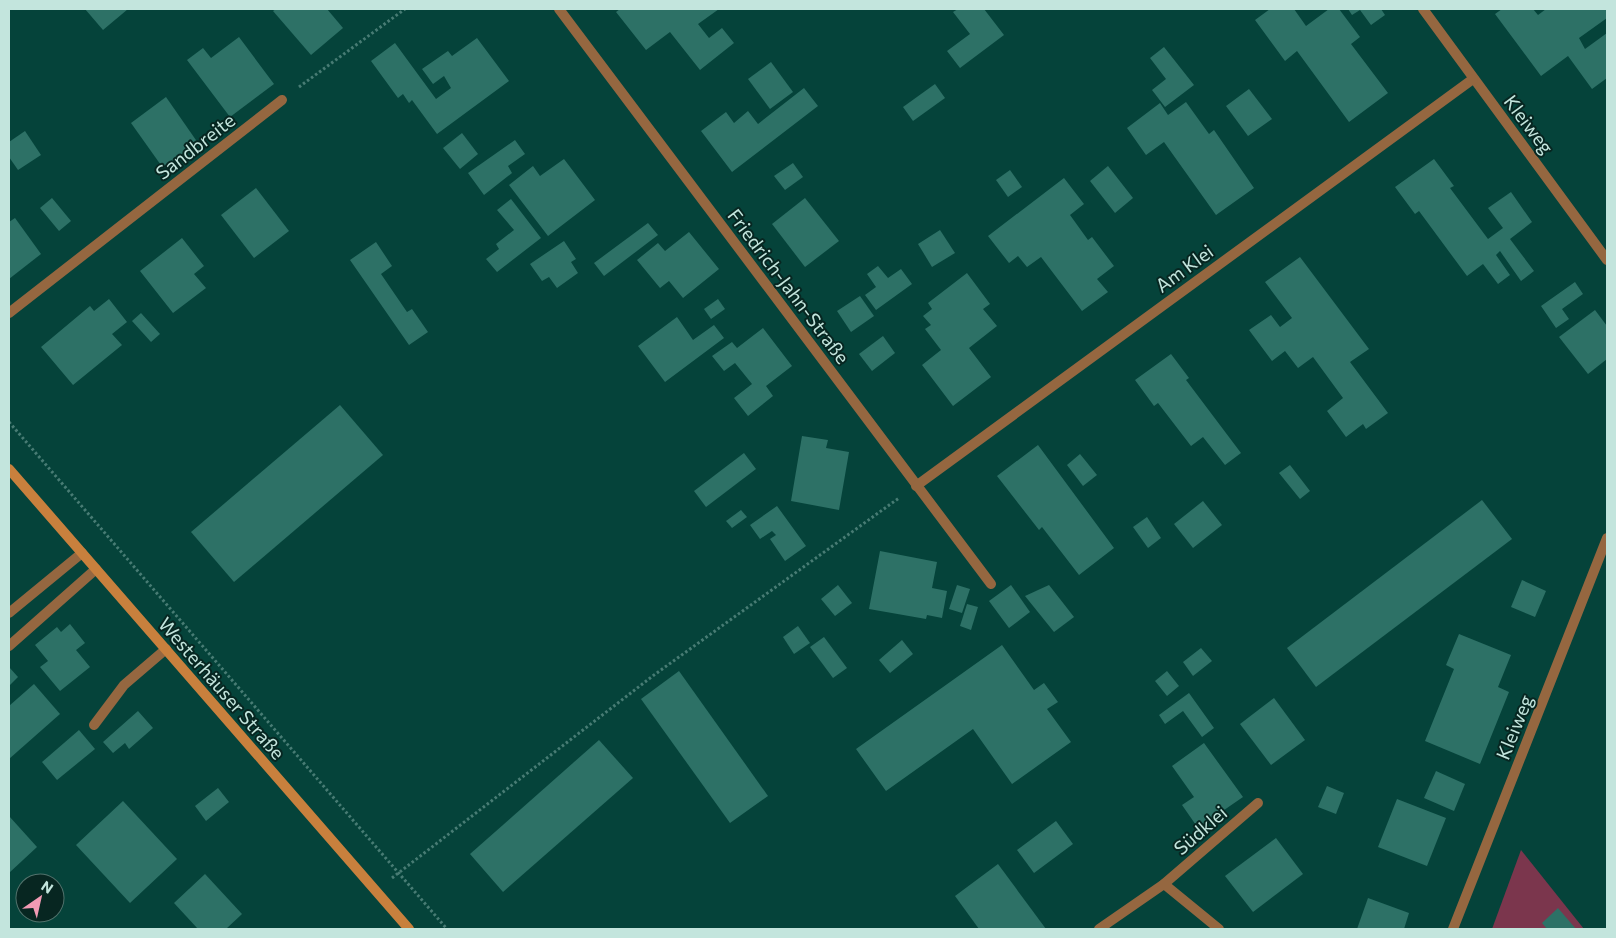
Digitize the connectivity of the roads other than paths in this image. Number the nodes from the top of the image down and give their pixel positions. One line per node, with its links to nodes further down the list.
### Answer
1 (559, 9): 8 (street, Friedrich-Jahn-Straße)
2 (1422, 9): 3 (street, Kleiweg)
3 (1473, 79): 5 (street, Kleiweg); 8 (street, Am Klei)
4 (282, 100): 6 (street, Sandbreite)
5 (1607, 260)
6 (9, 313)
7 (9, 469): 10 (main road, Westerhäuser Straße)
8 (916, 486): 12 (street, Friedrich-Jahn-Straße)
9 (1607, 538): 22 (street, Kleiweg)
10 (82, 553): 11 (main road, Westerhäuser Straße); 13 (street)
11 (96, 569): 14 (street); 15 (main road, Westerhäuser Straße)
12 (991, 584)
13 (9, 613)
14 (9, 646)
15 (166, 649): 16 (street); 19 (main road, Westerhäuser Straße)
16 (94, 724)
17 (1258, 803): 18 (street, Südklei)
18 (1164, 884): 20 (street, Südklei); 21 (street)
19 (409, 929)
20 (1099, 929)
21 (1219, 929)
22 (1453, 929)

